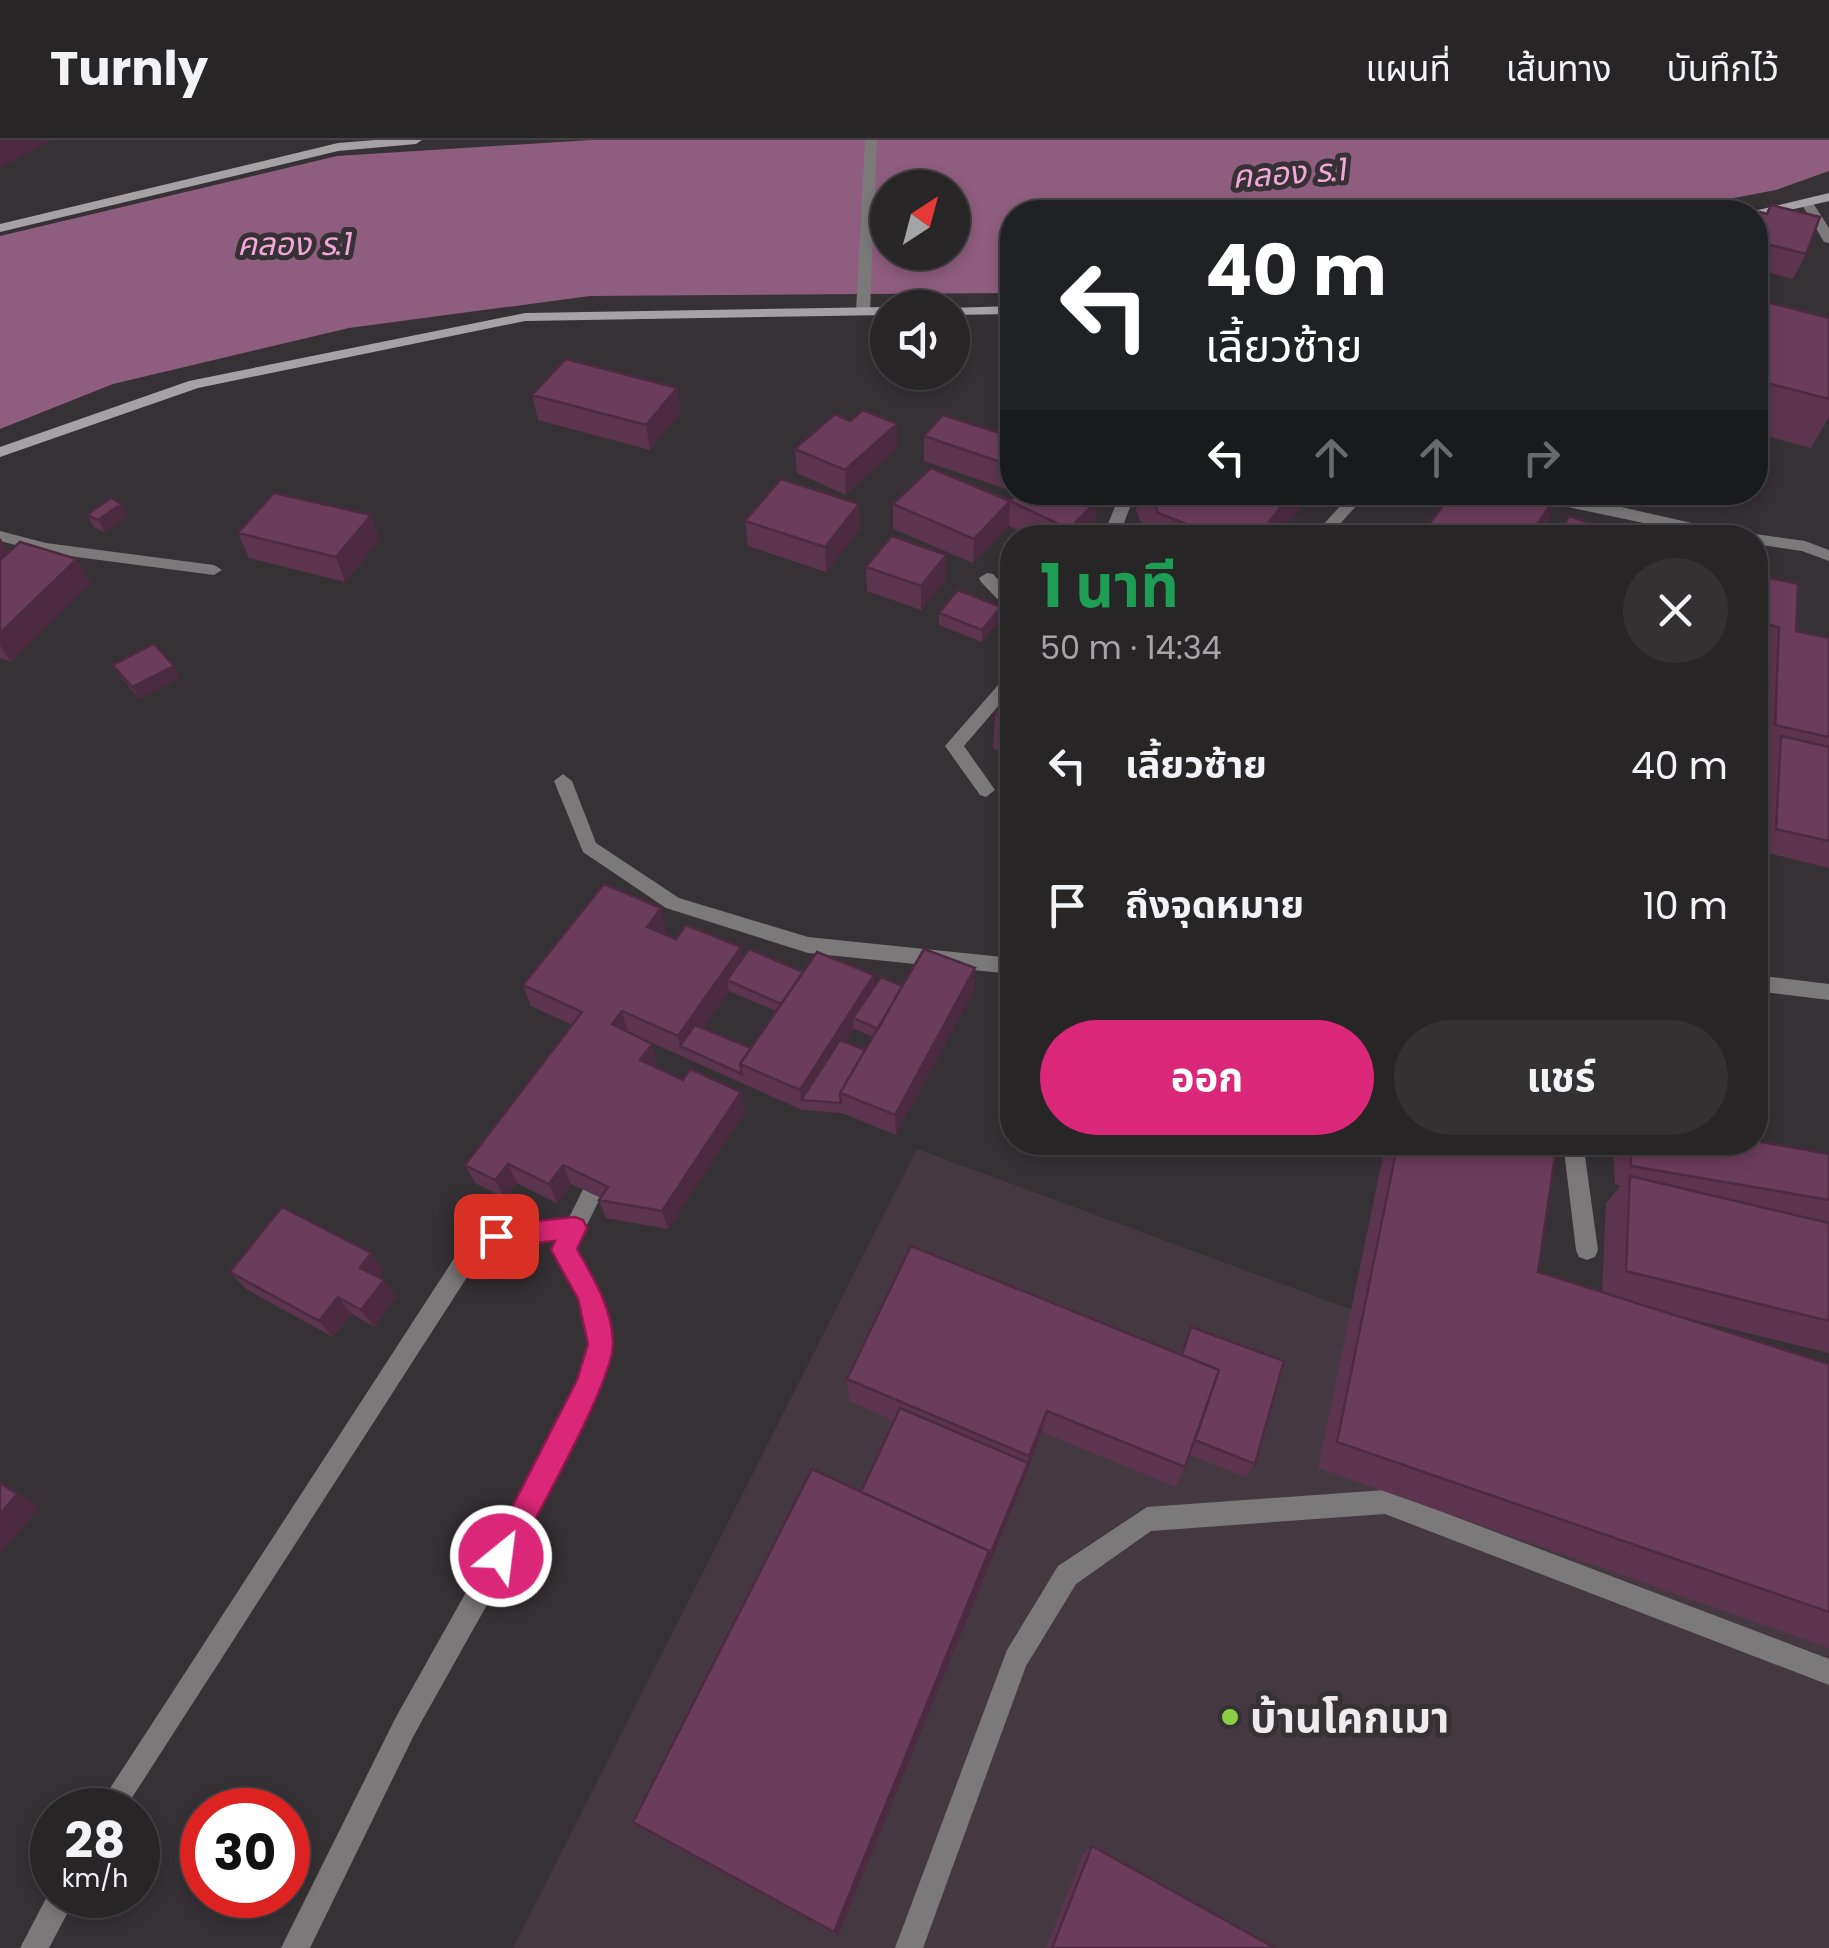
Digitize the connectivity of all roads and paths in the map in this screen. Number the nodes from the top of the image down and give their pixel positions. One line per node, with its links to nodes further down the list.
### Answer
1 (416, 140): 6 (street)
2 (871, 140): 10 (street)
3 (1829, 197): 4 (street)
4 (1807, 203): 5 (street); 7 (street)
5 (1768, 211)
6 (0, 228)
7 (1829, 239)
8 (970, 310): 9 (street)
9 (1000, 310)
10 (863, 311): 11 (street); 12 (street)
11 (870, 311)
12 (0, 452)
13 (1350, 505): 15 (street)
14 (1589, 505): 16 (street)
15 (1330, 525)
16 (1666, 525)
17 (0, 536): 20 (street)
18 (1768, 541): 19 (street)
19 (1829, 556)
20 (214, 570)
21 (987, 578): 22 (street)
22 (1000, 592)
23 (1000, 694): 25 (street)
24 (562, 780): 26 (street)
25 (986, 790)
26 (1000, 965)
27 (1768, 985): 28 (street)
28 (1829, 992)
29 (616, 1145): 31 (street)
30 (1575, 1155): 32 (street)
31 (575, 1228): 34 (street); 37 (street)
32 (1587, 1250)
33 (1829, 1672): 38 (street)
34 (124, 1788)
35 (50, 1918): 36 (street)
36 (34, 1948)
37 (295, 1948)
38 (909, 1948)

